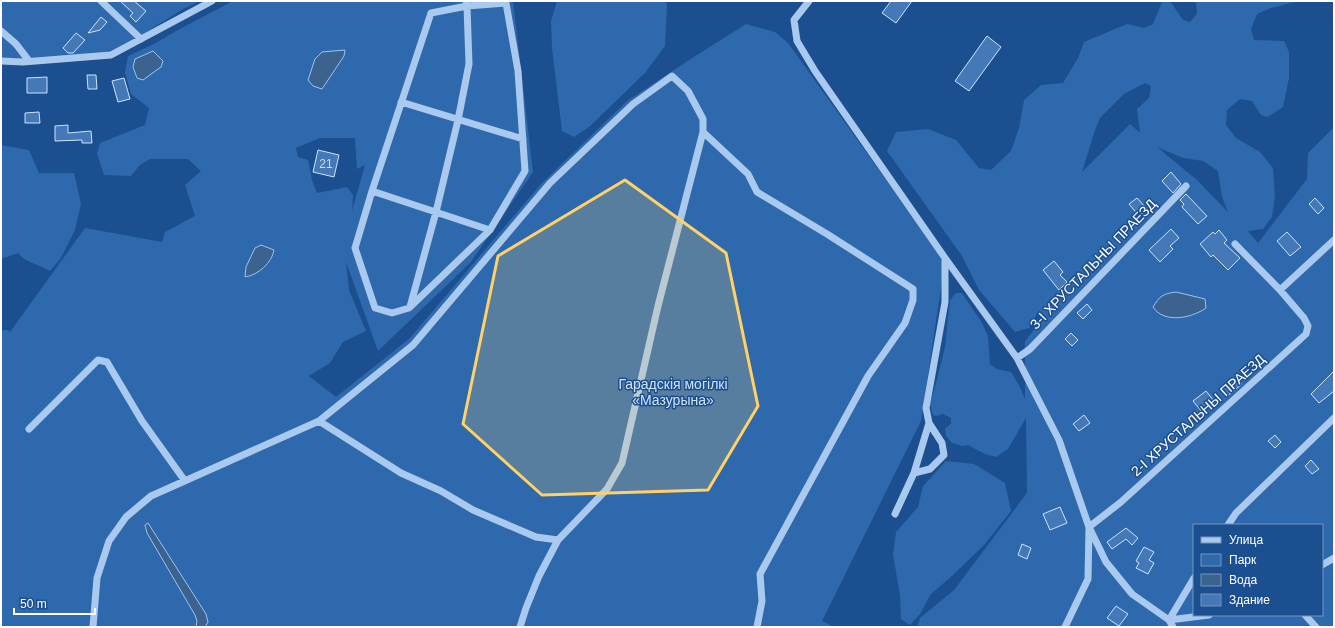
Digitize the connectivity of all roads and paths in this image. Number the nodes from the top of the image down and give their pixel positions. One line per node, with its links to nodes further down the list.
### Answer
1 (102, 1): 6 (street)
2 (212, 1): 6 (street)
3 (809, 1): 19 (street)
4 (466, 3): 9 (street); 10 (street); 12 (street)
5 (1, 31): 8 (street)
6 (141, 39): 8 (street)
7 (1, 61): 8 (street)
8 (29, 61)
9 (401, 102): 10 (street); 14 (street)
10 (458, 120): 12 (street); 15 (street)
11 (702, 132): 24 (street); 32 (street); 41 (street)
12 (523, 139): 16 (street)
13 (1186, 186): 22 (street, 3-І ХРУСТАЛЬНЫ ПРАЕЗД)
14 (372, 191): 15 (street); 21 (street)
15 (436, 212): 16 (street); 21 (street)
16 (490, 230): 21 (street)
17 (1334, 240): 20 (street)
18 (1235, 244): 20 (street)
19 (945, 258): 22 (street); 25 (street)
20 (1280, 290): 31 (street, 2-І ХРУСТАЛЬНЫ ПРАЕЗД)
21 (409, 308)
22 (1017, 358): 31 (street)
23 (1334, 418): 30 (street)
24 (319, 421): 28 (street); 32 (street)
25 (929, 423): 27 (street); 27 (street)
26 (29, 428): 28 (street)
27 (914, 473): 29 (street)
28 (185, 481): 39 (street)
29 (894, 514)
30 (1229, 524)
31 (1089, 527): 38 (street); 42 (street)
32 (558, 540): 40 (street)
33 (1334, 558): 34 (street)
34 (1323, 564)
35 (1193, 580): 38 (street)
36 (1201, 616): 38 (street)
37 (1306, 616): 44 (street)
38 (1169, 620): 43 (street)
39 (93, 627)
40 (520, 627)
41 (757, 627)
42 (1065, 627)
43 (1173, 627)
44 (1316, 627)

